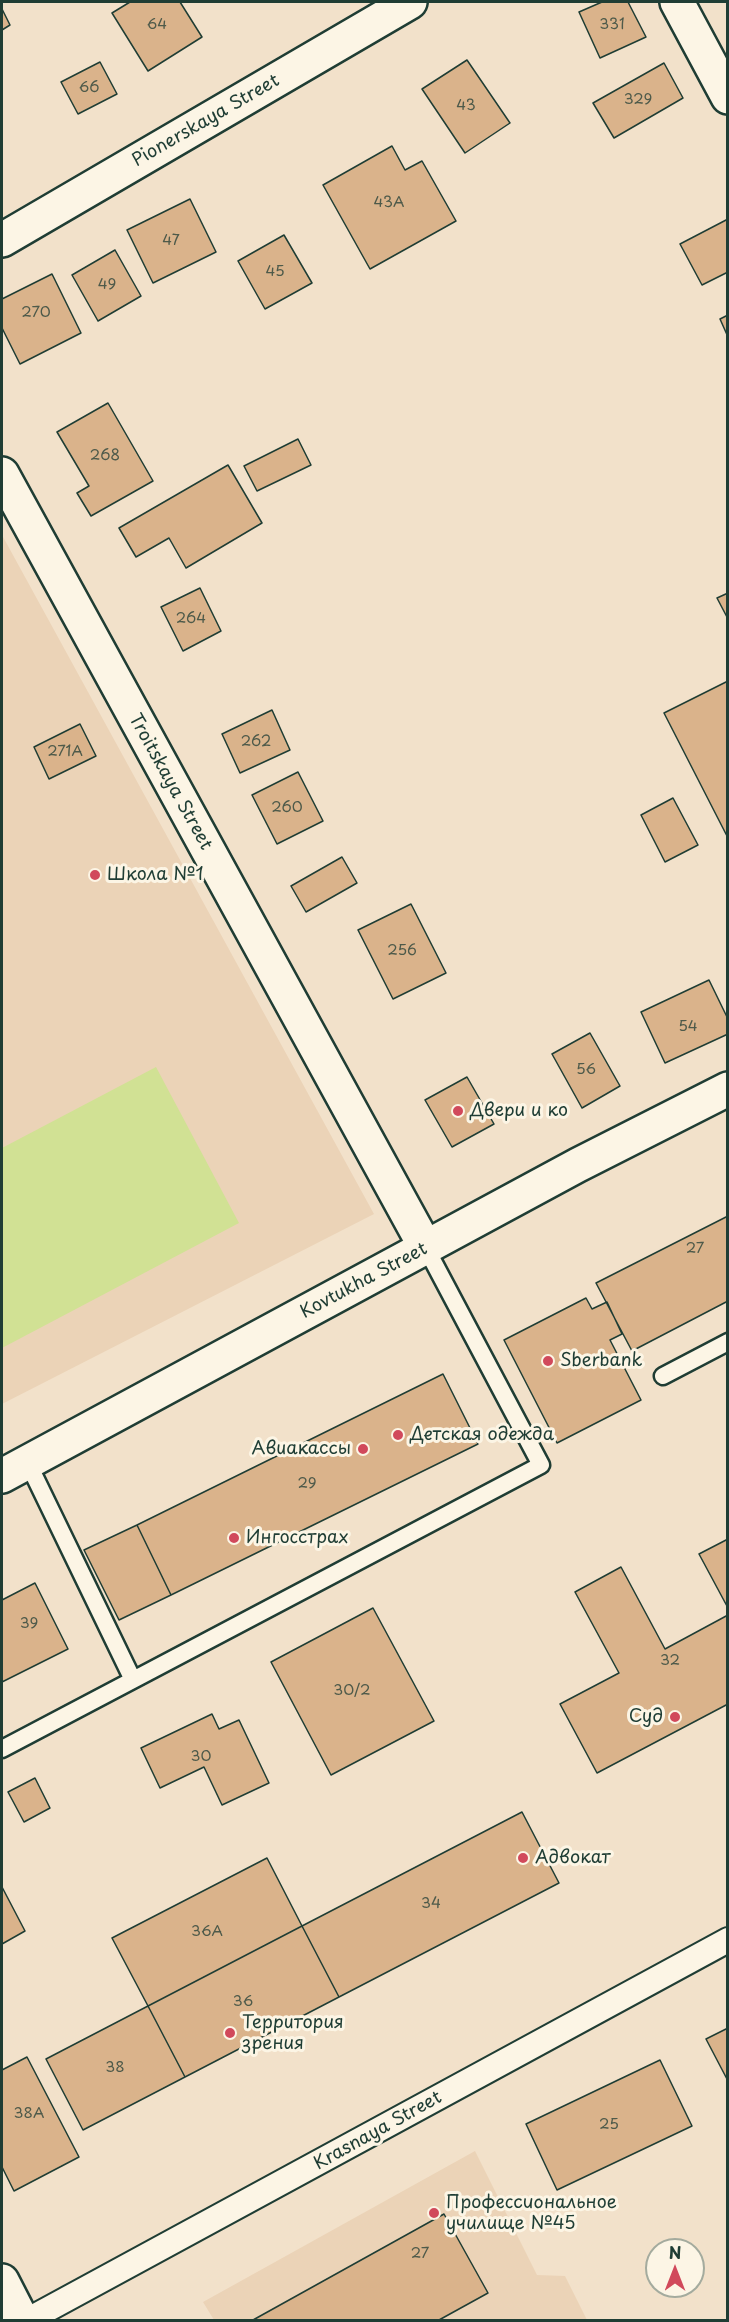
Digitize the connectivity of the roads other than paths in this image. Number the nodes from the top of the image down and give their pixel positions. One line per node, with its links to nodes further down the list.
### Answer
1 (410, 2): 4 (street, Pionerskaya Street)
2 (677, 2): 3 (street)
3 (728, 97)
4 (2, 240)
5 (2, 474): 7 (street, Troitskaya Street)
6 (728, 1089): 7 (street, Kovtukha Street)
7 (426, 1248): 10 (street, Kovtukha Street); 11 (lane)
8 (728, 1342): 9 (lane)
9 (663, 1376)
10 (15, 1469): 11 (lane)
11 (134, 1680): 12 (lane)
12 (2, 1749)
13 (728, 1940): 16 (street, Krasnaya Street)
14 (2, 2280): 15 (street)
15 (22, 2320)
16 (28, 2320)

